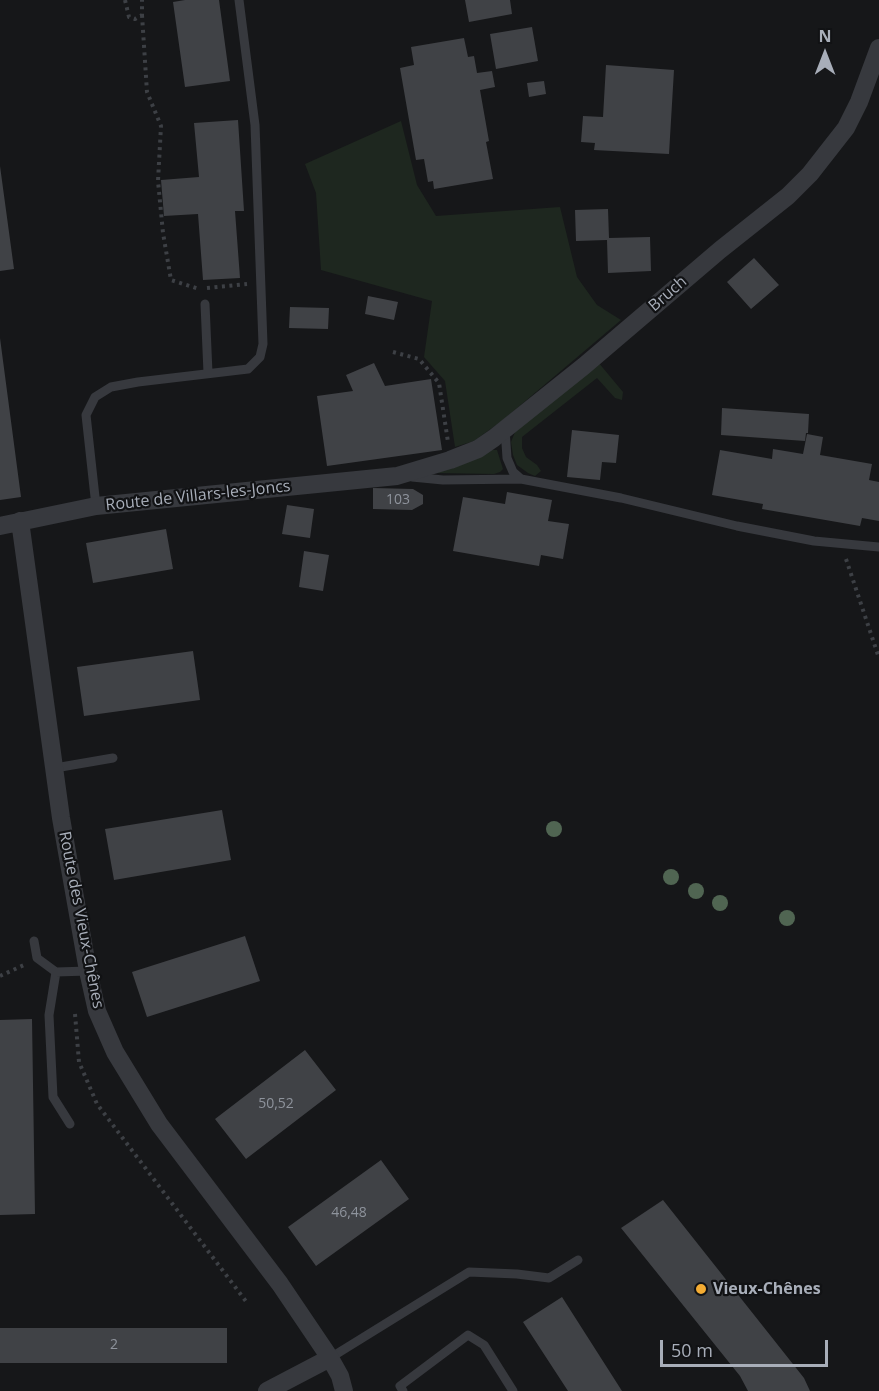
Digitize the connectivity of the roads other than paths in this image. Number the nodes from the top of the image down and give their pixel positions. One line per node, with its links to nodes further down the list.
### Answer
1 (239, 0): 4 (lane)
2 (879, 48): 5 (street, Bruch)
3 (205, 304): 4 (lane)
4 (208, 373): 8 (lane)
5 (505, 429): 6 (street, Bruch); 7 (lane)
6 (397, 476): 7 (lane); 8 (street, Route de Villars-les-Joncs)
7 (521, 479): 11 (lane)
8 (96, 506): 9 (street, Route de Villars-les-Joncs)
9 (20, 521): 10 (street, Route de Villars-les-Joncs); 13 (street, Route des Vieux-Chênes)
10 (0, 526)
11 (879, 547)
12 (113, 758): 13 (lane)
13 (54, 768): 15 (street, Route des Vieux-Chênes)
14 (34, 941): 16 (lane)
15 (88, 971): 16 (lane); 19 (street, Route des Vieux-Chênes)
16 (56, 972): 17 (lane)
17 (70, 1124)
18 (578, 1260): 19 (lane)
19 (330, 1358): 20 (street); 21 (street, Route des Vieux-Chênes)
20 (267, 1391)
21 (344, 1391)
22 (403, 1391): 23 (lane)
23 (513, 1391)

